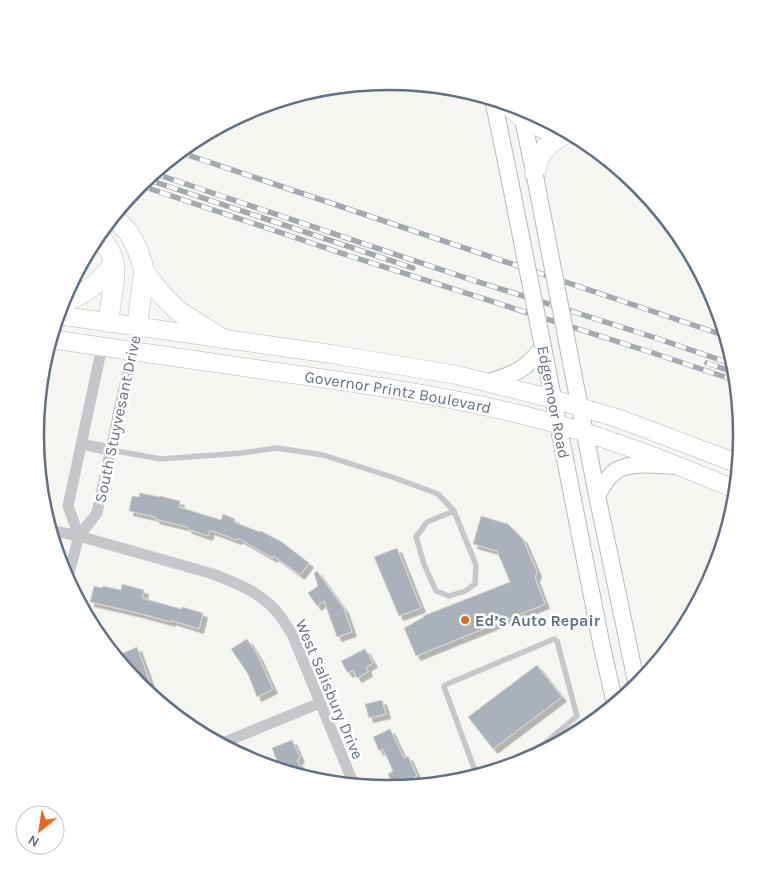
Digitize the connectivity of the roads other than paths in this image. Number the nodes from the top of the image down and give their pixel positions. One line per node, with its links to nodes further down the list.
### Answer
1 (495, 108): 18 (main road, Edgemoor Road, bridge)
2 (518, 116): 6 (main road, Edgemoor Road)
3 (530, 121): 4 (highway)
4 (545, 128)
5 (561, 136): 6 (highway)
6 (535, 176): 22 (main road, Edgemoor Road, bridge)
7 (118, 221): 10 (highway)
8 (103, 241): 9 (highway)
9 (114, 264): 11 (highway); 13 (highway)
10 (144, 272): 14 (highway); 15 (highway)
11 (72, 298)
12 (65, 316): 13 (main road, Governor Printz Boulevard)
13 (108, 322): 14 (main road, Governor Printz Boulevard); 17 (main road, South Stuyvesant Drive)
14 (137, 326): 15 (main road, Governor Printz Boulevard); 19 (main road, South Stuyvesant Drive)
15 (221, 338): 20 (main road, Governor Printz Boulevard)
16 (57, 341): 17 (main road, Governor Printz Boulevard)
17 (102, 347): 19 (main road, Governor Printz Boulevard); 25 (street, South Stuyvesant Drive)
18 (543, 347): 20 (main road); 21 (main road, Edgemoor Road)
19 (132, 351): 23 (main road, Governor Printz Boulevard); 26 (street, South Stuyvesant Drive)
20 (489, 382): 21 (main road, Governor Printz Boulevard)
21 (553, 399): 22 (main road, Governor Printz Boulevard); 23 (main road, Edgemoor Road)
22 (580, 407): 24 (main road, Edgemoor Road); 27 (main road, Governor Printz Boulevard)
23 (558, 424): 24 (main road, Governor Printz Boulevard); 36 (main road, Edgemoor Road)
24 (585, 432): 28 (main road, Governor Printz Boulevard); 30 (main road, Edgemoor Road)
25 (81, 444): 26 (street); 33 (street, South Stuyvesant Drive)
26 (111, 450): 31 (lane); 33 (street, South Stuyvesant Drive)
27 (733, 461)
28 (679, 466): 29 (main road, Governor Printz Boulevard); 30 (main road)
29 (729, 487)
30 (597, 495): 35 (main road, Edgemoor Road)
31 (454, 511): 31 (lane)
32 (57, 532): 33 (street, West Salisbury Drive)
33 (79, 536): 34 (street, South Stuyvesant Drive); 37 (street, West Salisbury Drive)
34 (70, 568)
35 (635, 676)
36 (613, 696)
37 (320, 703): 39 (street); 42 (street, West Salisbury Drive)
38 (556, 734): 40 (lane); 41 (lane)
39 (229, 740)
40 (549, 740)
41 (474, 769)
42 (351, 778)

